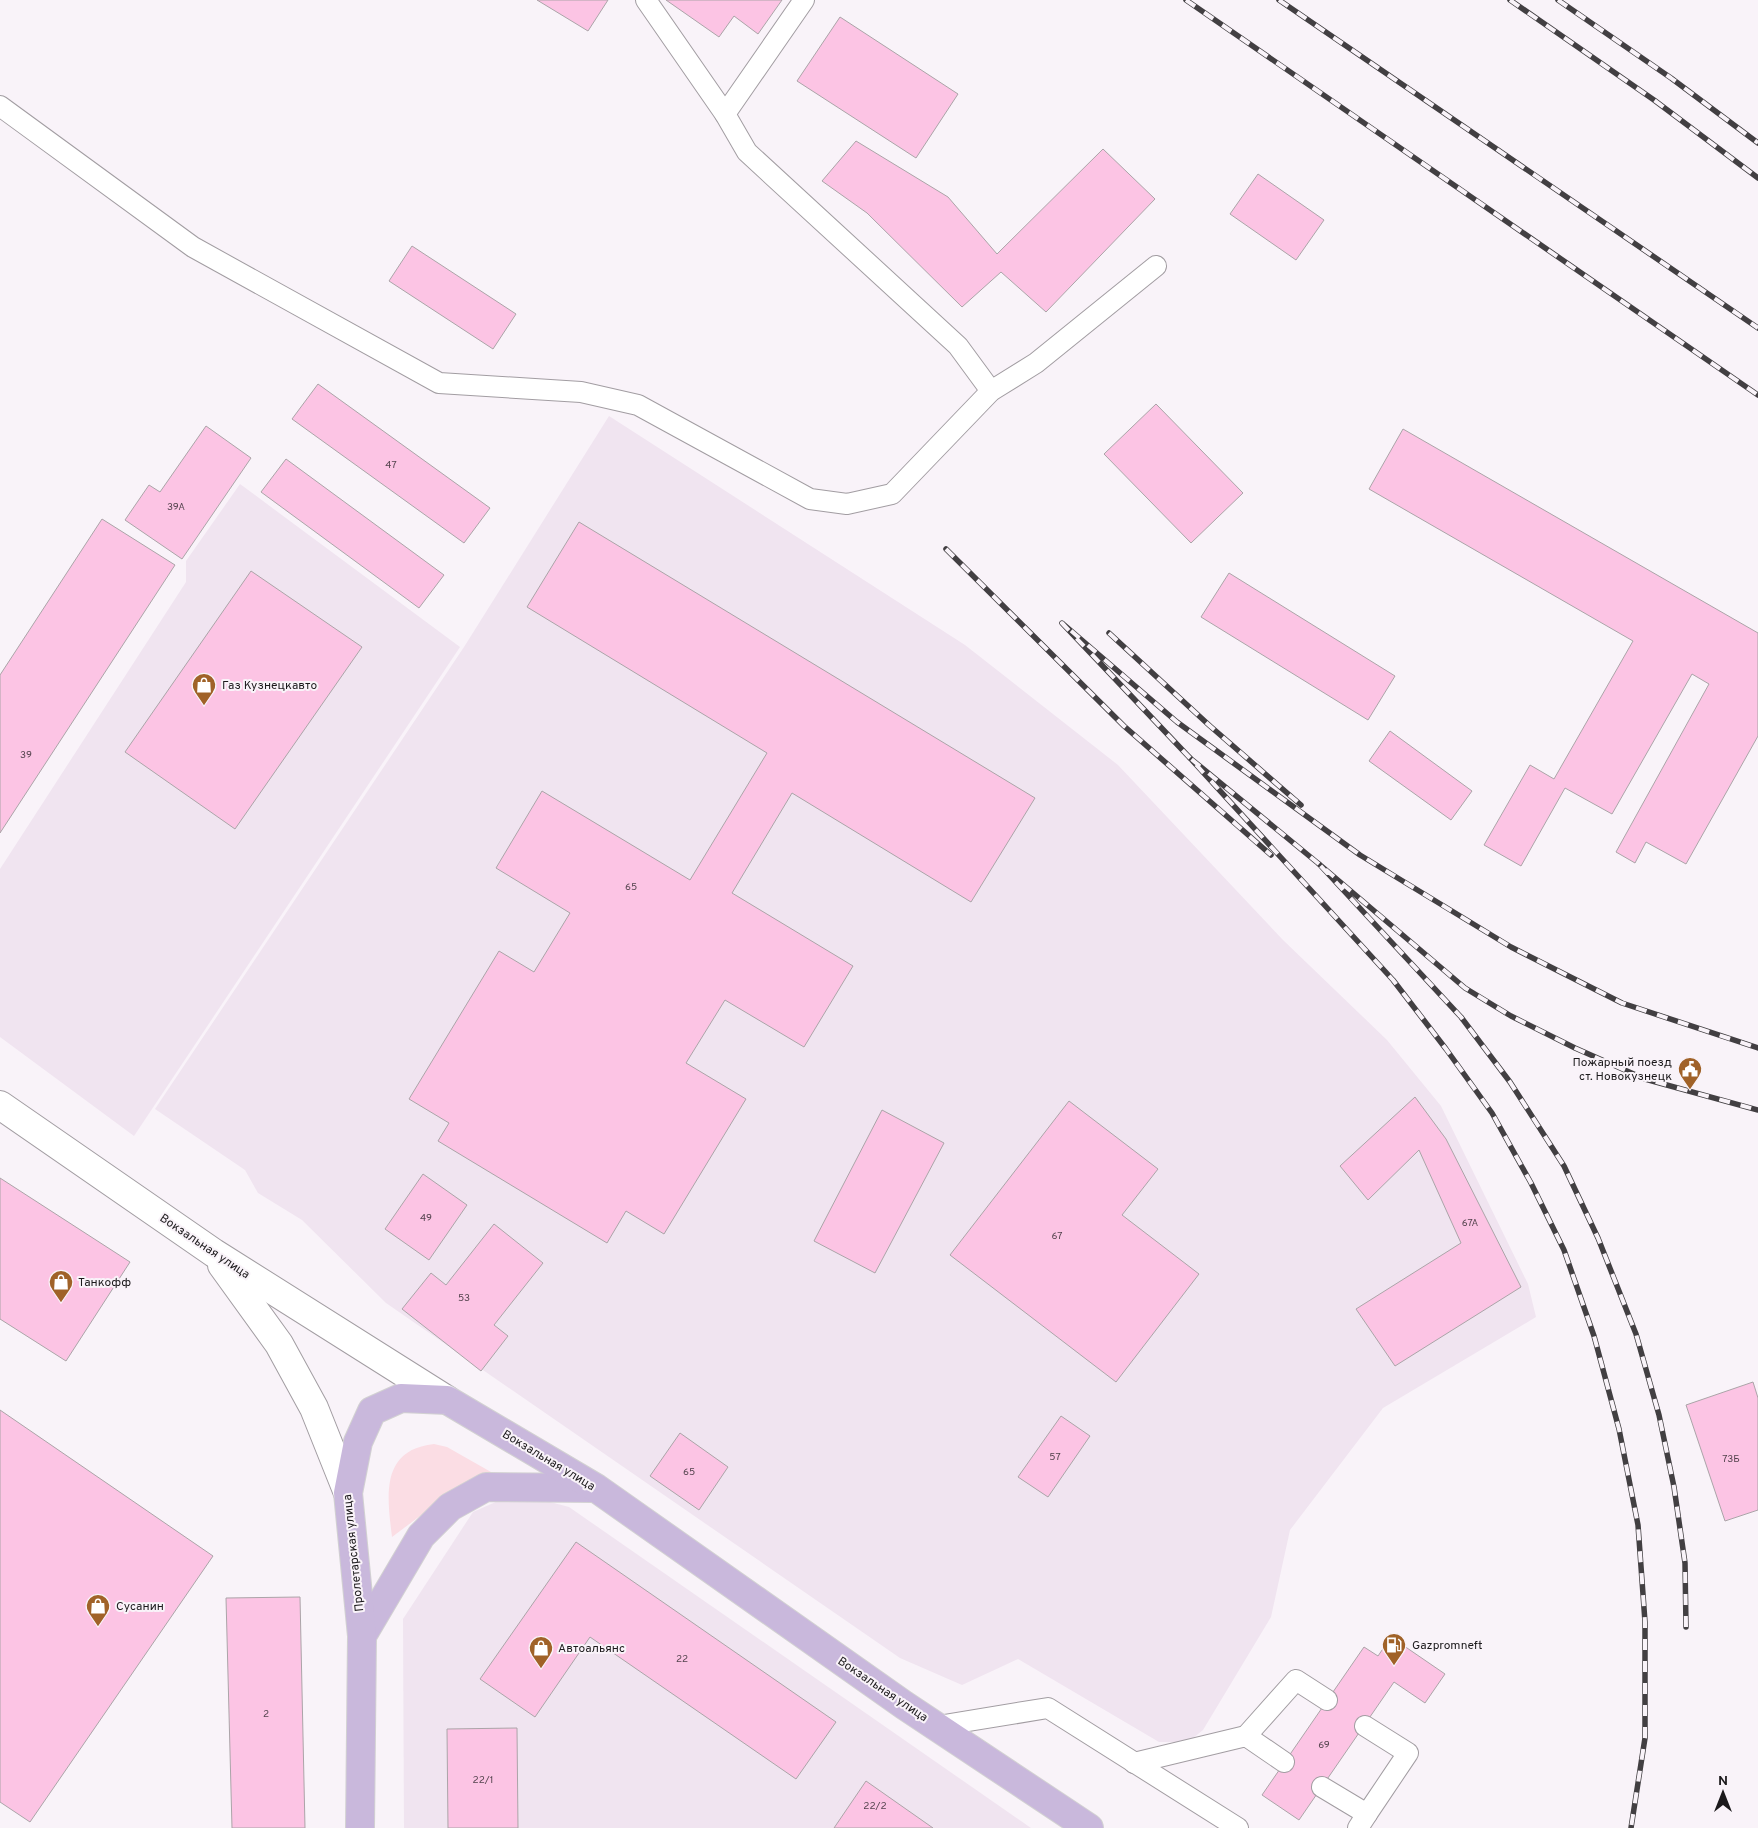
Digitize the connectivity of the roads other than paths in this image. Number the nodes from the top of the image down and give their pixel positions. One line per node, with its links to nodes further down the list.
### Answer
1 (646, 0): 4 (lane)
2 (804, 0): 4 (lane)
3 (0, 106): 6 (lane)
4 (725, 114): 6 (lane)
5 (1156, 266): 6 (lane)
6 (991, 391)
7 (0, 1105): 8 (main road, Вокзальная улица)
8 (214, 1253): 9 (main road, Вокзальная улица); 11 (main road, Пролетарская улица)
9 (447, 1400): 10 (main road, Вокзальная улица); 11 (main road)
10 (596, 1488): 12 (main road); 14 (main road, Вокзальная улица)
11 (348, 1493): 12 (main road, Пролетарская улица)
12 (362, 1636): 21 (main road, Пролетарская улица)
13 (1327, 1700): 16 (lane)
14 (938, 1726): 18 (lane); 22 (main road, Вокзальная улица)
15 (1365, 1726): 20 (lane)
16 (1246, 1736): 17 (lane); 18 (lane)
17 (1284, 1762)
18 (1134, 1763): 23 (lane)
19 (1322, 1787): 20 (lane)
20 (1362, 1821)
21 (360, 1828)
22 (1089, 1828)
23 (1238, 1828)

